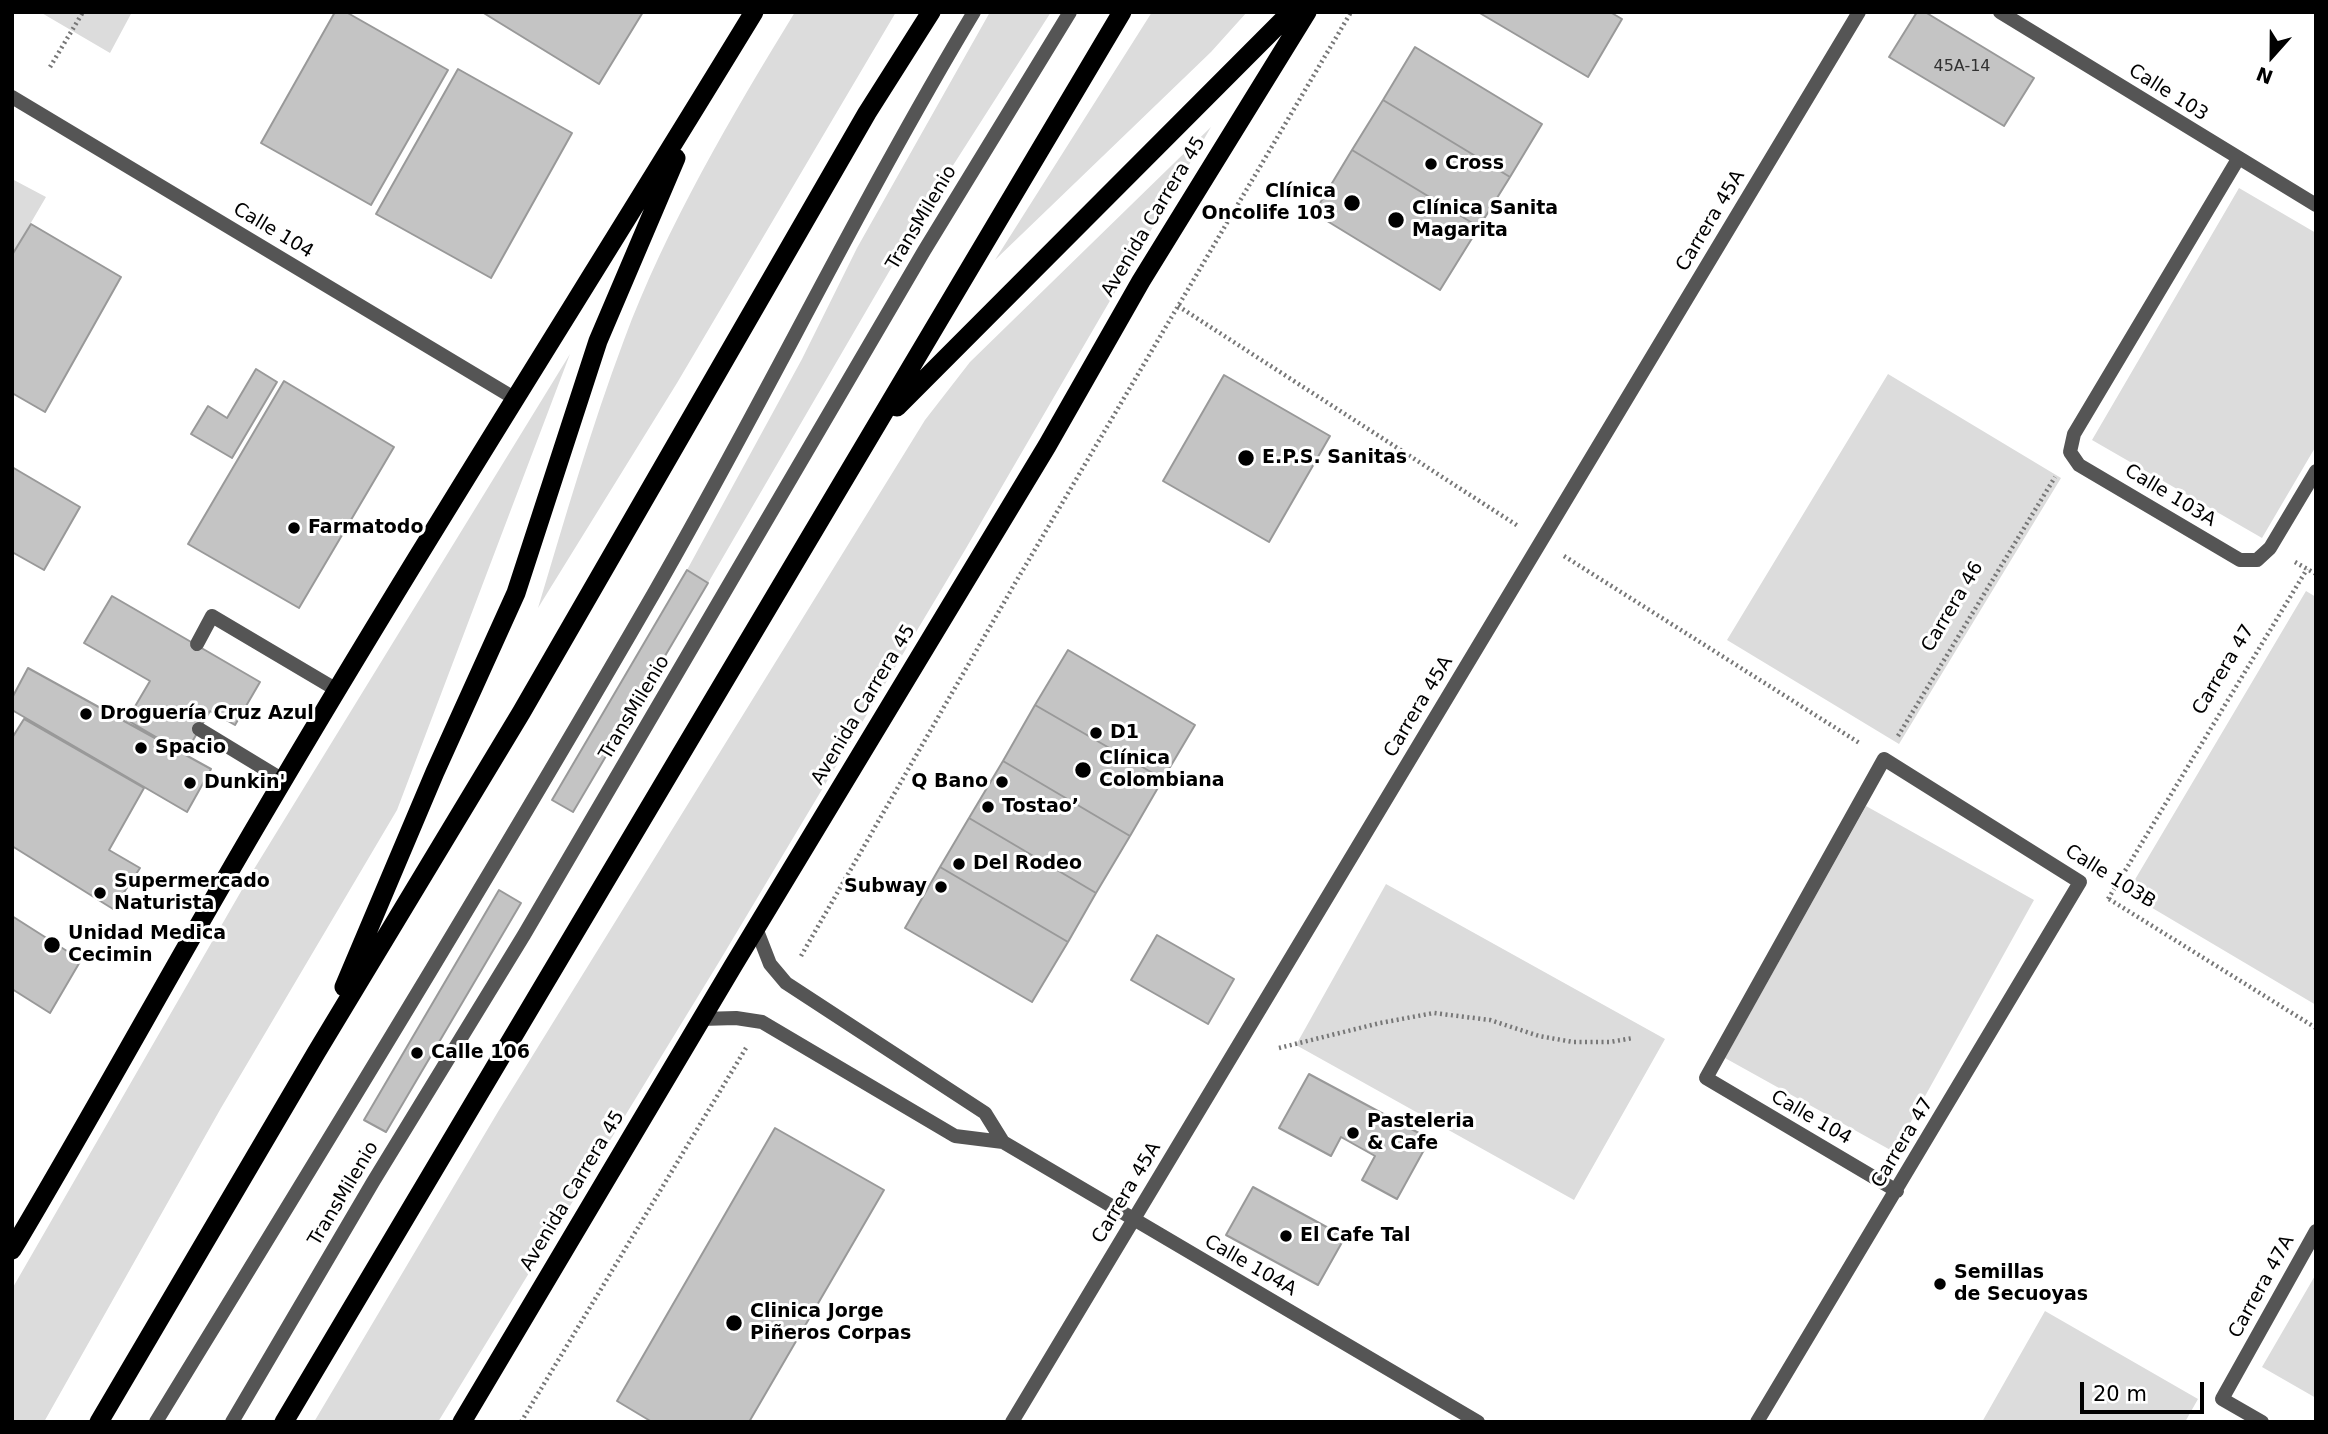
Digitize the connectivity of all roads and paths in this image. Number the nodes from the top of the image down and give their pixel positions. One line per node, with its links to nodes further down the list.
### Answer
1 (83, 12): 12 (path)
2 (754, 12): 13 (highway)
3 (930, 12): 36 (highway)
4 (974, 12): 43 (street)
5 (1070, 12): 44 (street, TransMilenio)
6 (1122, 12): 18 (highway)
7 (1291, 12): 18 (highway)
8 (1307, 12): 29 (highway, Avenida Carrera 45)
9 (1352, 12): 30 (path)
10 (1859, 12): 39 (street, Carrera 45A)
11 (2000, 12): 15 (street, Calle 103)
12 (51, 67)
13 (705, 93): 17 (highway); 36 (highway)
14 (12, 97): 17 (street, Calle 104)
15 (2238, 159): 16 (street, Calle 103); 19 (street)
16 (2316, 205)
17 (514, 398): 23 (highway)
18 (874, 430): 45 (highway)
19 (2070, 452): 20 (street, Calle 103A); 25 (path, Carrera 46)
20 (2316, 471)
21 (2307, 569): 28 (path, Carrera 47)
22 (197, 644): 23 (street)
23 (337, 690): 26 (highway)
24 (199, 729): 26 (street)
25 (1884, 759): 27 (street, Calle 103B); 38 (street, Calle 104)
26 (284, 780): 41 (highway)
27 (2080, 882): 28 (path, Calle 103B); 38 (street, Carrera 47)
28 (2108, 899): 33 (path, Calle 103B)
29 (756, 928): 30 (street, Calle 104A); 31 (highway, Avenida Carrera 45)
30 (786, 982): 37 (street, Calle 104A)
31 (701, 1018): 32 (street, Calle 104A); 46 (highway, Avenida Carrera 45)
32 (762, 1022): 37 (street, Calle 104A); 47 (path)
33 (2316, 1028)
34 (1633, 1038): 35 (path)
35 (1279, 1048)
36 (316, 1053): 42 (highway)
37 (1003, 1142): 39 (street, Calle 104A)
38 (1897, 1191): 50 (street, Carrera 47)
39 (1134, 1219): 48 (street, Carrera 45A); 49 (street, Calle 104A)
40 (2316, 1231): 51 (street, Carrera 47A)
41 (12, 1250)
42 (99, 1422)
43 (156, 1422)
44 (232, 1422)
45 (284, 1422)
46 (462, 1422)
47 (521, 1422)
48 (1012, 1422)
49 (1479, 1422)
50 (1758, 1422)
51 (2262, 1422)

